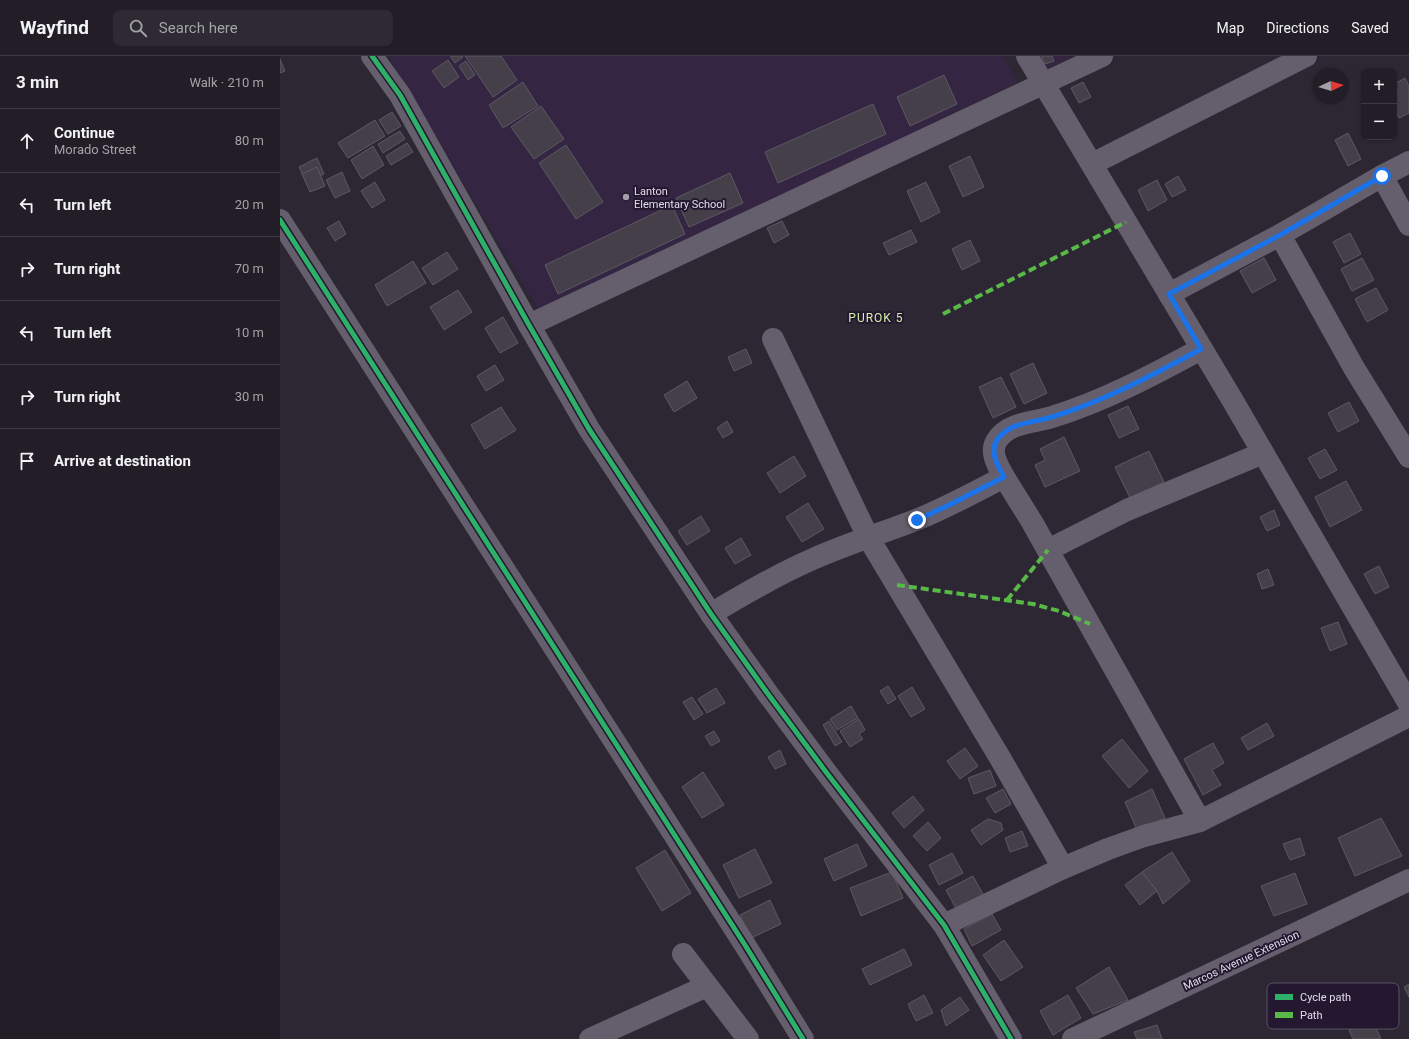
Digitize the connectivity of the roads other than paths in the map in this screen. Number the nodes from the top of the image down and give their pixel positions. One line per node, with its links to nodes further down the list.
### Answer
1 (372, 56): 13 (street)
2 (1028, 56): 5 (street)
3 (1102, 56): 5 (street)
4 (1306, 56): 7 (street)
5 (1044, 84): 7 (street); 13 (street)
6 (1409, 162): 8 (street)
7 (1092, 164): 12 (street)
8 (1382, 176): 10 (street); 11 (street)
9 (280, 220): 32 (street)
10 (1409, 225)
11 (1280, 235): 12 (street); 17 (street)
12 (1169, 294): 15 (street)
13 (529, 325): 21 (street)
14 (773, 339): 19 (street)
15 (1201, 349): 16 (street); 18 (street)
16 (1263, 453): 20 (street); 22 (street)
17 (1409, 457)
18 (1004, 477): 19 (street); 20 (street)
19 (868, 537): 21 (street); 25 (street)
20 (1048, 550): 24 (street)
21 (711, 614): 27 (street)
22 (1409, 704)
23 (1409, 716): 24 (street)
24 (1200, 821): 25 (street)
25 (1063, 868): 27 (street)
26 (1409, 880): 34 (street, Marcos Avenue Extension)
27 (944, 925): 33 (street)
28 (683, 954): 29 (street)
29 (707, 986): 30 (street); 31 (street)
30 (590, 1039)
31 (748, 1039)
32 (803, 1039)
33 (1011, 1039)
34 (1073, 1039)

